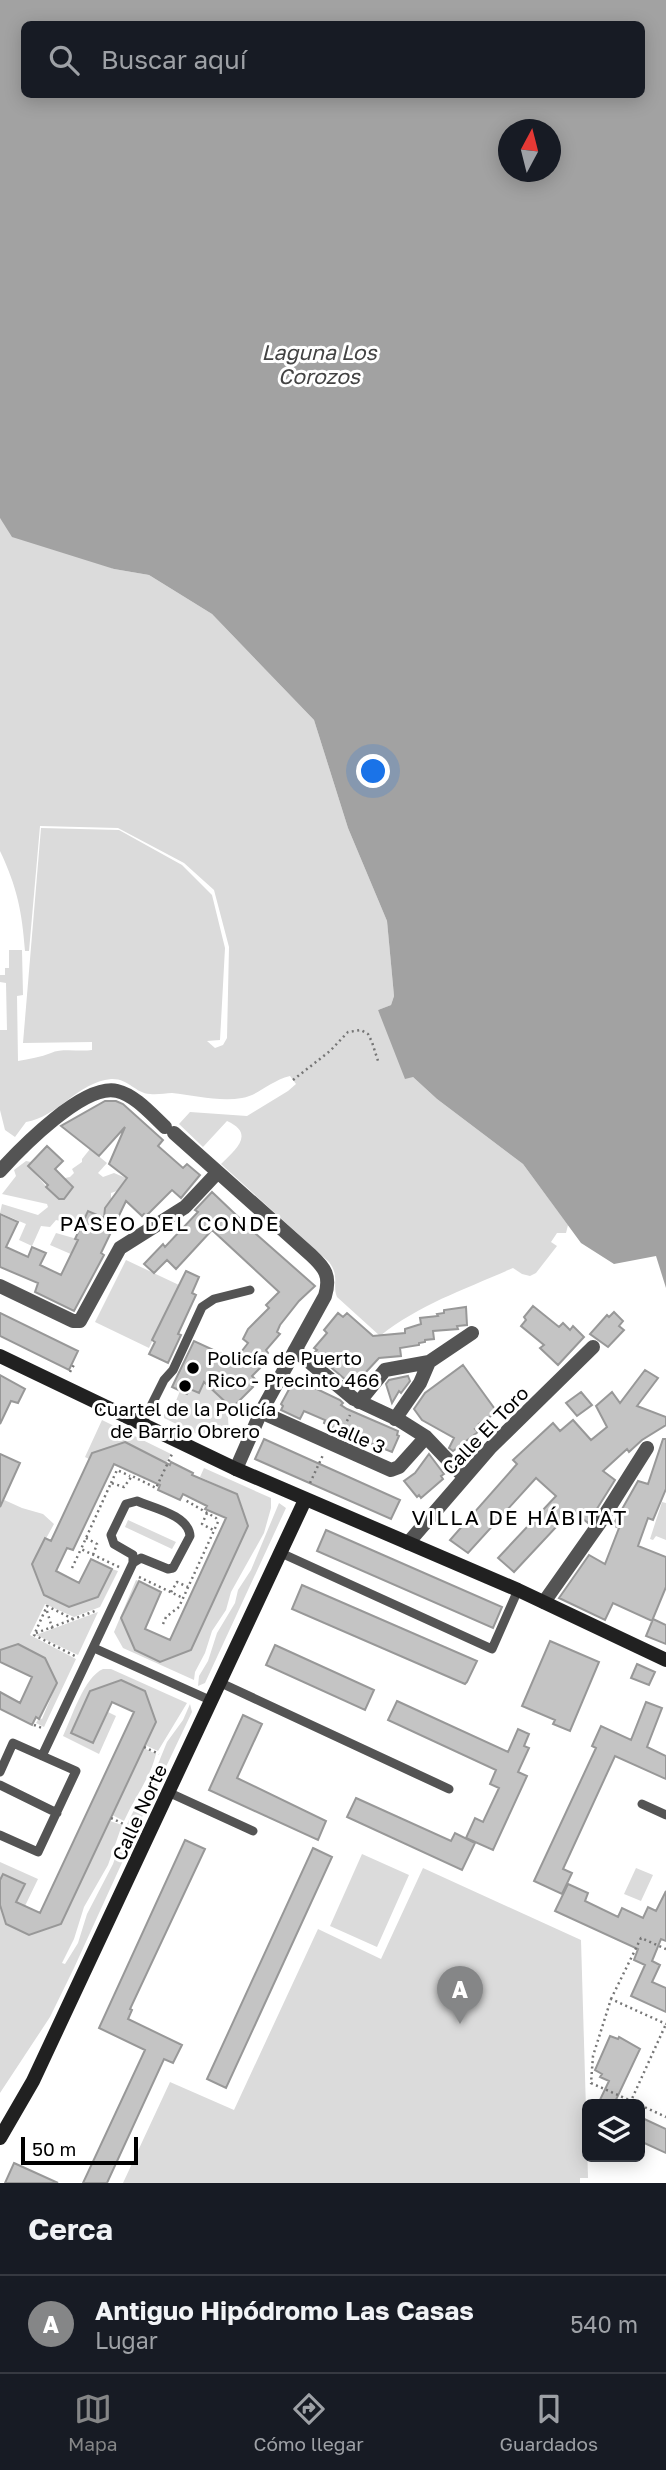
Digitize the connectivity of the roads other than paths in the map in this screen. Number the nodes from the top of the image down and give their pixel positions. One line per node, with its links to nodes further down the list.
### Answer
1 (0, 1171): 2 (street)
2 (217, 1173): 3 (street); 7 (street)
3 (0, 1286)
4 (250, 1290): 13 (lane)
5 (472, 1333): 9 (street)
6 (593, 1347): 17 (street, Calle El Toro)
7 (295, 1350): 10 (street); 11 (street)
8 (0, 1356): 13 (street)
9 (429, 1362): 10 (street); 12 (street)
10 (356, 1405): 12 (street)
11 (261, 1412): 14 (street, Calle 3); 16 (street)
12 (395, 1419): 14 (street)
13 (142, 1424): 16 (street)
14 (426, 1437): 17 (street)
15 (647, 1448): 23 (street)
16 (236, 1469): 18 (street)
17 (464, 1477): 19 (street, Calle El Toro)
18 (305, 1500): 19 (street); 20 (street, Calle Norte)
19 (408, 1543): 22 (street)
20 (281, 1553): 22 (lane); 26 (street, Calle Norte)
21 (136, 1559): 21 (lane); 24 (lane)
22 (518, 1590): 23 (street)
23 (544, 1602): 25 (street)
24 (94, 1648): 27 (lane); 28 (lane)
25 (666, 1660)
26 (220, 1683): 27 (street, Calle Norte); 31 (lane)
27 (212, 1701): 32 (street, Calle Norte)
28 (42, 1756): 29 (lane); 34 (lane)
29 (0, 1772)
30 (0, 1786): 34 (lane)
31 (449, 1789)
32 (170, 1793): 36 (lane); 38 (street, Calle Norte)
33 (642, 1804): 35 (lane)
34 (57, 1813): 37 (lane)
35 (666, 1815)
36 (253, 1831)
37 (0, 1835)
38 (0, 2138)

